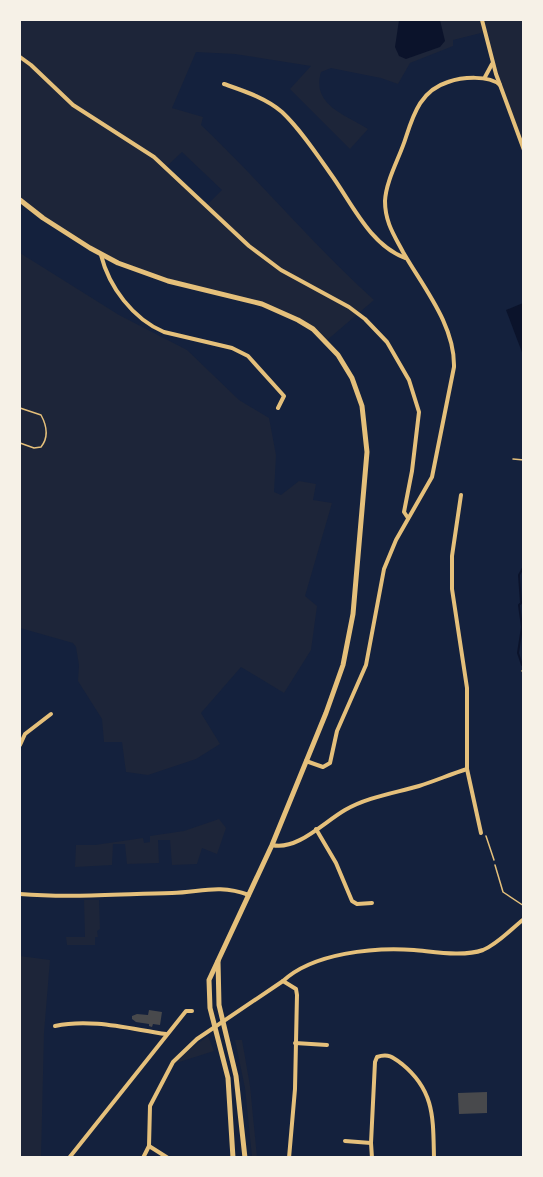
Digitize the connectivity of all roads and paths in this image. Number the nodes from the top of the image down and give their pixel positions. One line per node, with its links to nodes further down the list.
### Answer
1 (482, 20): 3 (street)
2 (20, 57): 17 (street)
3 (492, 63): 4 (street); 6 (street)
4 (484, 77): 6 (street); 10 (street)
5 (224, 84): 10 (street)
6 (500, 85): 7 (street)
7 (524, 150)
8 (20, 200): 9 (main road)
9 (101, 254): 12 (street); 20 (main road)
10 (406, 258): 17 (street)
11 (20, 408): 13 (lane)
12 (278, 408)
13 (20, 443)
14 (513, 459): 15 (lane)
15 (524, 460)
16 (461, 495): 21 (street)
17 (408, 518): 20 (street)
18 (51, 714): 19 (street)
19 (20, 745)
20 (306, 761): 24 (main road)
21 (467, 769): 22 (street); 23 (street)
22 (316, 829): 24 (street); 28 (street)
23 (481, 833): 25 (path)
24 (272, 845): 27 (main road)
25 (495, 865): 29 (lane)
26 (20, 894): 27 (street)
27 (249, 895): 31 (main road)
28 (372, 903)
29 (524, 906)
30 (524, 919): 32 (street)
31 (218, 961): 44 (main road); 45 (main road)
32 (283, 981): 36 (street); 40 (street)
33 (192, 1011): 35 (street)
34 (55, 1026): 35 (street)
35 (166, 1034): 41 (street)
36 (295, 1043): 37 (street); 46 (street)
37 (327, 1045)
38 (345, 1140): 39 (street)
39 (371, 1143): 47 (street); 48 (street)
40 (149, 1146): 42 (street); 43 (street)
41 (69, 1158)
42 (143, 1158)
43 (168, 1158)
44 (233, 1158)
45 (245, 1158)
46 (289, 1158)
47 (372, 1158)
48 (434, 1158)

